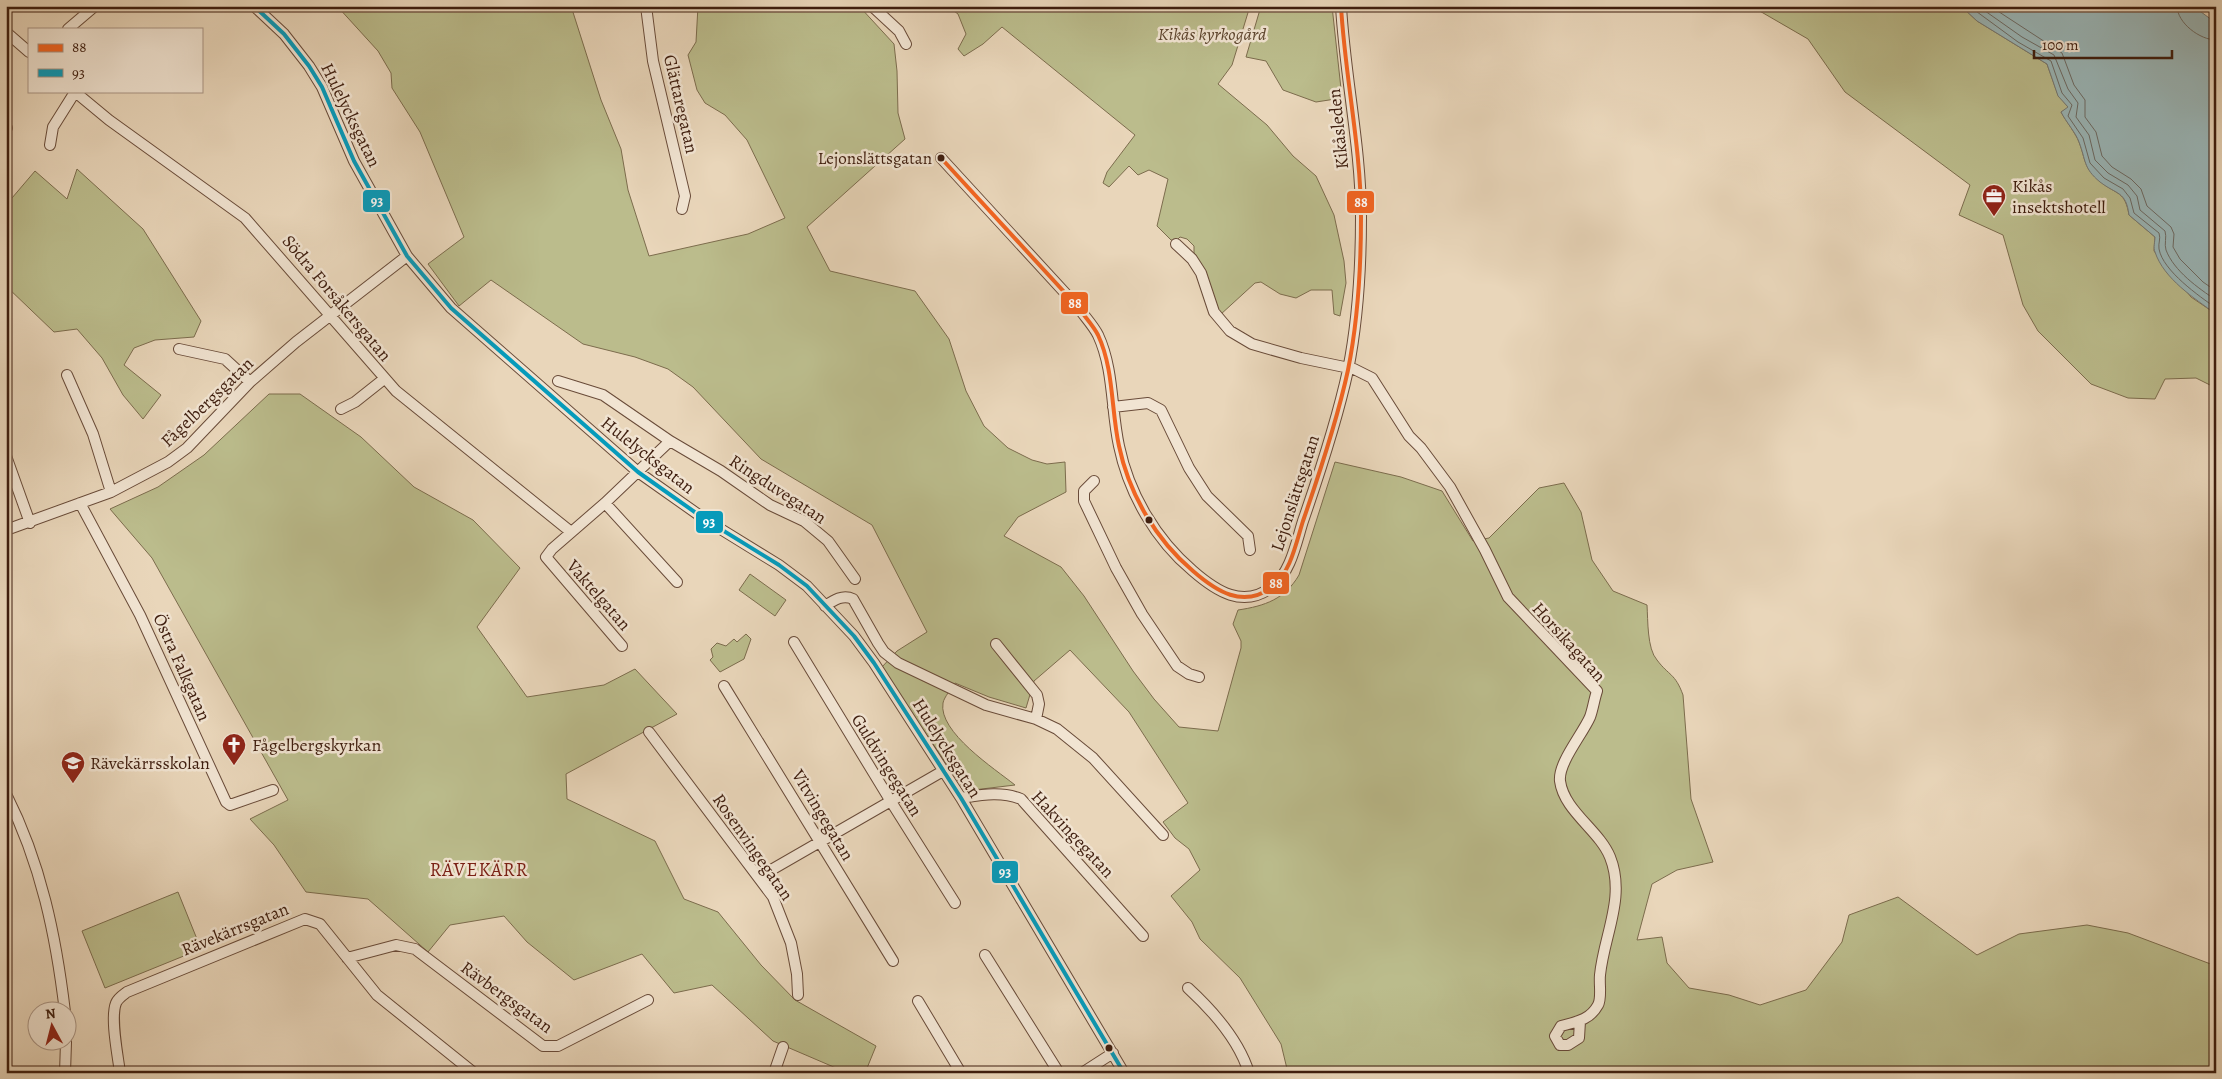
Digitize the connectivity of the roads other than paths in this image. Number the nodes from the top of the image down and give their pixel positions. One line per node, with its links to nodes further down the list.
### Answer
1 (95, 6): 6 (street)
2 (254, 6): 16 (street, Hulelycksgatan)
3 (646, 6): 14 (street, Glättaregatan)
4 (872, 6): 8 (street)
5 (1341, 6): 19 (street, Kikåsleden)
6 (69, 28)
7 (6, 32): 9 (street)
8 (906, 44)
9 (28, 51)
10 (73, 92): 12 (street, Södra Forsåkersgatan)
11 (75, 92): 17 (street, Södra Forsåkersgatan)
12 (50, 145)
13 (941, 158): 24 (street, Lejonslättsgatan)
14 (682, 209)
15 (1176, 244): 19 (street)
16 (408, 256): 17 (street, Fågelbergsgatan); 28 (street, Hulelycksgatan)
17 (330, 316): 21 (street, Södra Forsåkersgatan); 23 (street, Fågelbergsgatan)
18 (179, 349): 23 (street)
19 (1348, 368): 24 (street, Lejonslättsgatan); 65 (street, Horsikagatan)
20 (67, 375): 30 (street)
21 (384, 379): 25 (street); 35 (street, Södra Forsåkersgatan)
22 (558, 381): 26 (street, Ringduvegatan)
23 (250, 382): 30 (street, Fågelbergsgatan)
24 (1113, 407): 36 (street, Lejonslättsgatan)
25 (341, 408)
26 (670, 441): 28 (street, Vaktelgatan); 37 (street, Ringduvegatan)
27 (6, 456): 33 (street)
28 (638, 472): 32 (street, Vaktelgatan); 39 (street, Hulelycksgatan)
29 (1094, 481): 43 (street)
30 (111, 492): 31 (street, Fågelbergsgatan)
31 (80, 503): 33 (street, Fågelbergsgatan); 48 (street, Östra Falkgatan)
32 (605, 503): 35 (street, Vaktelgatan); 38 (street)
33 (30, 523): 34 (street, Fågelbergsgatan)
34 (6, 530)
35 (571, 532): 42 (street, Vaktelgatan)
36 (1250, 550)
37 (855, 579)
38 (677, 582)
39 (825, 606): 45 (street); 47 (street, Hulelycksgatan)
40 (794, 642): 51 (street, Guldvingegatan)
41 (996, 644): 45 (street)
42 (622, 646)
43 (1198, 677)
44 (724, 686): 53 (street, Vitvingegatan)
45 (1036, 719): 52 (street)
46 (649, 732): 54 (street, Rosenvingegatan)
47 (943, 771): 50 (street, Hulelycksgatan); 51 (street)
48 (273, 790)
49 (6, 794): 63 (street)
50 (960, 798): 56 (street, Hakvingegatan); 68 (street, Hulelycksgatan)
51 (890, 800): 53 (street); 55 (street, Guldvingegatan)
52 (1163, 835)
53 (820, 840): 54 (street); 59 (street, Vitvingegatan)
54 (759, 877): 61 (street, Rosenvingegatan)
55 (955, 903)
56 (1143, 936)
57 (985, 955): 74 (street)
58 (347, 958): 62 (street, Rävbergsgatan); 70 (street, Rävekärrsgatan); 71 (street, Rävekärrsgatan)
59 (893, 961)
60 (1188, 988): 77 (street)
61 (798, 994)
62 (648, 1000)
63 (64, 1002)
64 (918, 1002): 73 (street)
65 (1580, 1021)
66 (783, 1047): 72 (street)
67 (66, 1052): 69 (street)
68 (1113, 1053): 75 (street); 76 (street, Hulelycksgatan)
69 (65, 1073)
70 (120, 1073)
71 (474, 1073)
72 (774, 1073)
73 (961, 1073)
74 (1060, 1073)
75 (1082, 1073)
76 (1124, 1073)
77 (1249, 1073)

